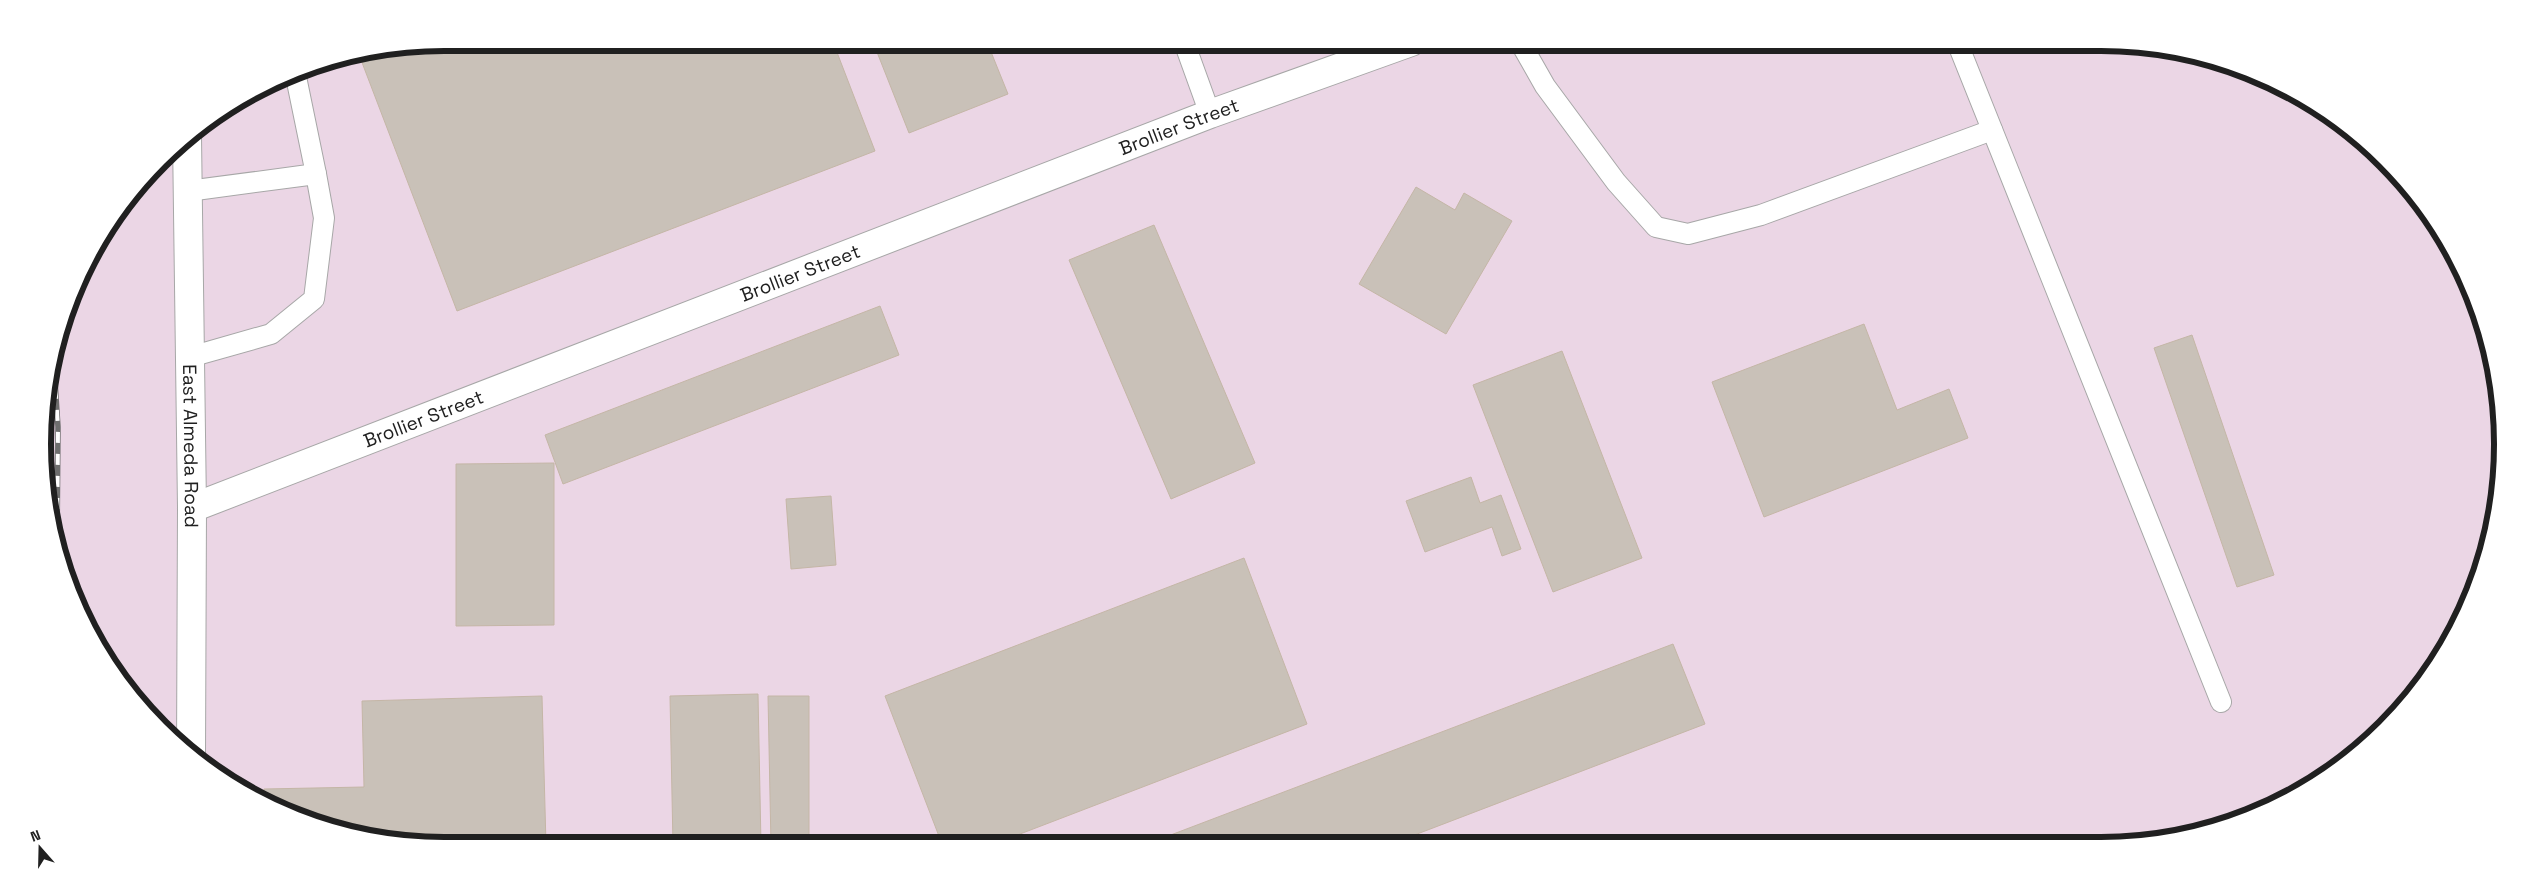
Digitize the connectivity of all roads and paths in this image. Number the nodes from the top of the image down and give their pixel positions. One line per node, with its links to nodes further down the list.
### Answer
1 (1187, 51): 6 (lane)
2 (1386, 51): 6 (street, Brollier Street)
3 (1525, 51): 7 (lane)
4 (1960, 51): 7 (lane)
5 (297, 80): 9 (lane)
6 (1210, 114): 12 (street, Brollier Street)
7 (1992, 130): 13 (lane)
8 (187, 147): 10 (street, East Almeda Road)
9 (316, 174): 10 (lane); 11 (lane)
10 (188, 191): 11 (street, East Almeda Road)
11 (190, 357): 12 (street, East Almeda Road)
12 (192, 508): 14 (street, East Almeda Road)
13 (2221, 702)
14 (191, 744)

